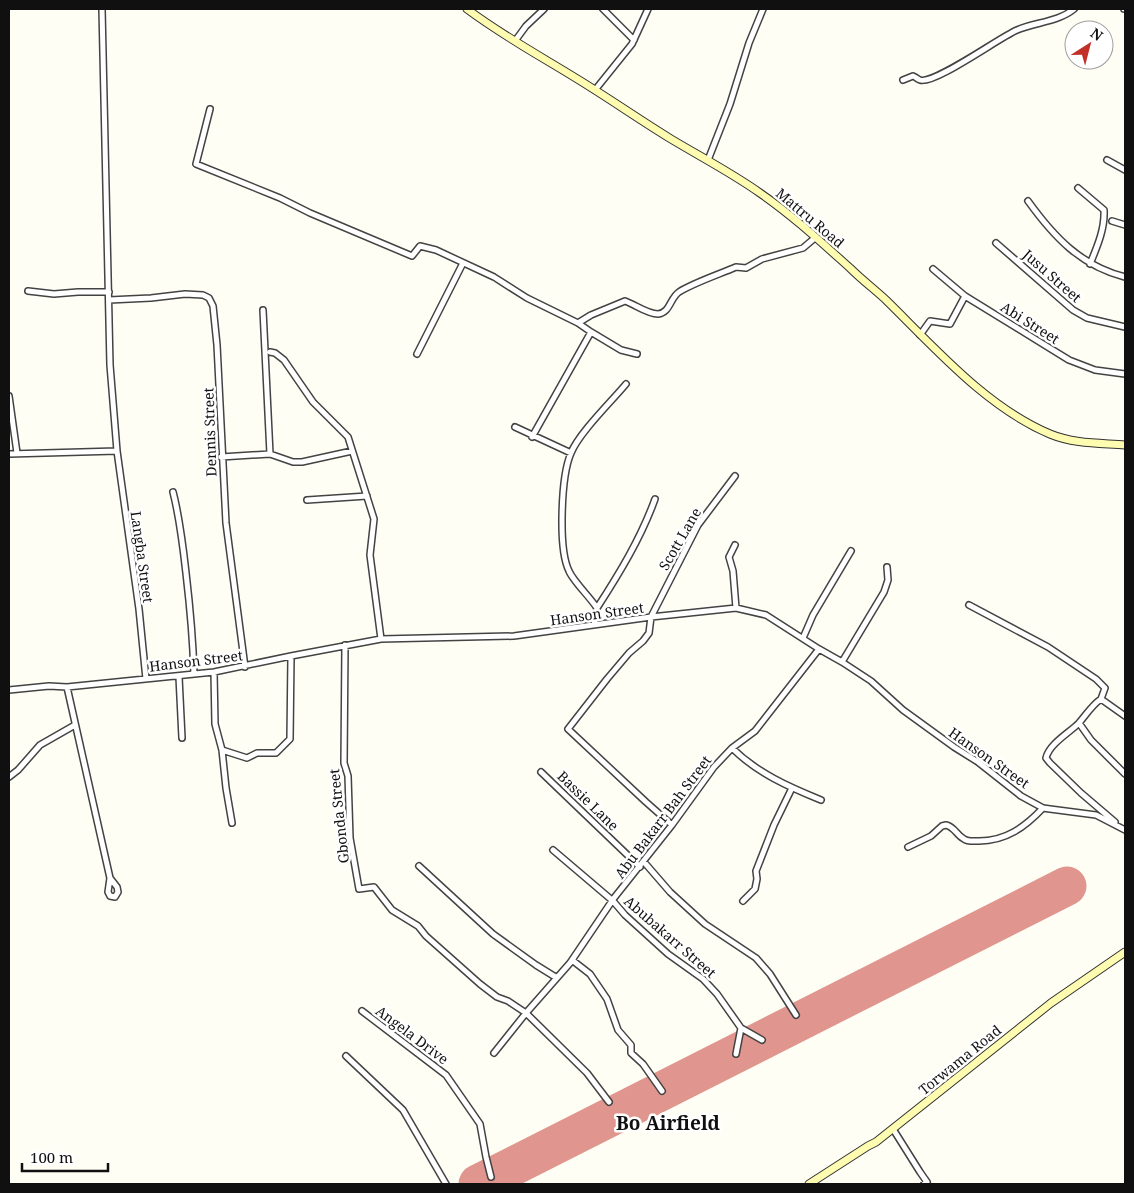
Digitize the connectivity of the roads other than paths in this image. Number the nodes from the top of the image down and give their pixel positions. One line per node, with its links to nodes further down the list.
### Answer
1 (102, 9): 27 (street, Langba Street)
2 (468, 9): 9 (main road, Mattru Road)
3 (544, 9): 9 (street)
4 (603, 9): 8 (street)
5 (648, 9): 8 (street)
6 (763, 9): 13 (street)
7 (1074, 9): 10 (street)
8 (634, 40): 11 (street)
9 (515, 41): 11 (main road, Mattru Road)
10 (903, 80)
11 (595, 90): 13 (main road, Mattru Road)
12 (210, 109): 22 (street)
13 (708, 160): 20 (main road, Mattru Road)
14 (1107, 160): 15 (street)
15 (1125, 170)
16 (1078, 188): 23 (street)
17 (1028, 201): 23 (street)
18 (1112, 221): 19 (street)
19 (1125, 226)
20 (816, 237): 31 (street); 34 (main road, Mattru Road)
21 (996, 243): 32 (street, Jusu Street)
22 (463, 263): 31 (street); 36 (street)
23 (1090, 264): 25 (street)
24 (933, 269): 28 (street, Abi Street)
25 (1125, 277)
26 (28, 291): 27 (street)
27 (109, 292): 29 (street, Langba Street)
28 (965, 296): 34 (street); 38 (street, Abi Street)
29 (109, 300): 44 (street, Langba Street); 50 (street, Dennis Street)
30 (263, 310): 49 (street)
31 (578, 323): 33 (street)
32 (1125, 327)
33 (591, 332): 37 (street); 42 (street)
34 (920, 335): 43 (main road, Mattru Road)
35 (270, 352): 45 (street)
36 (417, 354)
37 (637, 354)
38 (1125, 374)
39 (626, 384): 47 (street)
40 (9, 396): 46 (street)
41 (515, 427): 42 (street)
42 (532, 437): 47 (street)
43 (1125, 445)
44 (117, 451): 46 (street); 74 (street, Langba Street)
45 (352, 451): 49 (street); 53 (street)
46 (17, 453): 48 (street)
47 (570, 453): 60 (street)
48 (9, 454)
49 (270, 454): 50 (street)
50 (221, 457): 70 (street, Dennis Street)
51 (735, 476): 62 (street, Scott Lane)
52 (173, 492): 72 (street)
53 (367, 496): 54 (street); 65 (street)
54 (307, 500)
55 (655, 500): 60 (street)
56 (735, 545): 61 (street)
57 (851, 551): 64 (street)
58 (887, 567): 69 (street)
59 (969, 605): 77 (street)
60 (596, 608): 63 (street)
61 (736, 608): 62 (street, Hanson Street); 64 (street, Hanson Street)
62 (650, 617): 63 (street, Hanson Street); 91 (street, Scott Lane)
63 (594, 625): 65 (street, Hanson Street)
64 (803, 638): 67 (street, Hanson Street)
65 (381, 639): 66 (street, Hanson Street)
66 (345, 645): 68 (street, Hanson Street); 104 (street, Gbonda Street)
67 (819, 650): 69 (street, Hanson Street); 82 (street, Abu Bakarr Bah Street)
68 (291, 656): 70 (street, Hanson Street); 83 (street)
69 (842, 662): 89 (street, Hanson Street)
70 (245, 667): 71 (street, Hanson Street)
71 (214, 672): 72 (street, Hanson Street); 83 (street)
72 (194, 674): 73 (street, Hanson Street)
73 (179, 677): 74 (street, Hanson Street); 81 (street)
74 (146, 679): 75 (street, Hanson Street)
75 (67, 687): 76 (street, Hanson Street); 80 (street)
76 (9, 690)
77 (1101, 698): 78 (street); 79 (street)
78 (1125, 716)
79 (1079, 723): 85 (street); 92 (street)
80 (75, 725): 86 (street); 97 (street)
81 (182, 738)
82 (732, 748): 87 (street); 91 (street, Abu Bakarr Bah Street)
83 (222, 750): 90 (street)
84 (541, 772): 95 (street, Bassie Lane)
85 (1125, 774)
86 (9, 778)
87 (792, 788): 88 (street); 99 (street)
88 (821, 800)
89 (1043, 808): 92 (street, Hanson Street); 93 (street)
90 (232, 823)
91 (672, 825): 95 (street, Abu Bakarr Bah Street)
92 (1123, 829)
93 (908, 847)
94 (553, 850): 98 (street, Abubakarr Street)
95 (642, 865): 98 (street, Abu Bakarr Bah Street); 105 (street, Bassie Lane)
96 (419, 866): 102 (street)
97 (110, 878)
98 (613, 901): 101 (street, Abu Bakarr Bah Street); 106 (street, Abubakarr Street)
99 (743, 901)
100 (1125, 952): 113 (main road, Torwama Road)
101 (572, 960): 102 (street, Abu Bakarr Bah Street); 111 (street)
102 (556, 978): 104 (street, Abu Bakarr Bah Street)
103 (362, 1011): 114 (street, Angela Drive)
104 (526, 1013): 108 (street, Abu Bakarr Bah Street); 112 (street)
105 (796, 1014)
106 (741, 1028): 107 (street); 109 (street)
107 (762, 1040)
108 (494, 1053)
109 (736, 1054)
110 (346, 1056): 116 (street)
111 (662, 1091)
112 (609, 1102)
113 (893, 1129): 115 (street); 117 (main road, Torwama Road)
114 (492, 1177)
115 (926, 1183)
116 (446, 1184)
117 (808, 1184)

